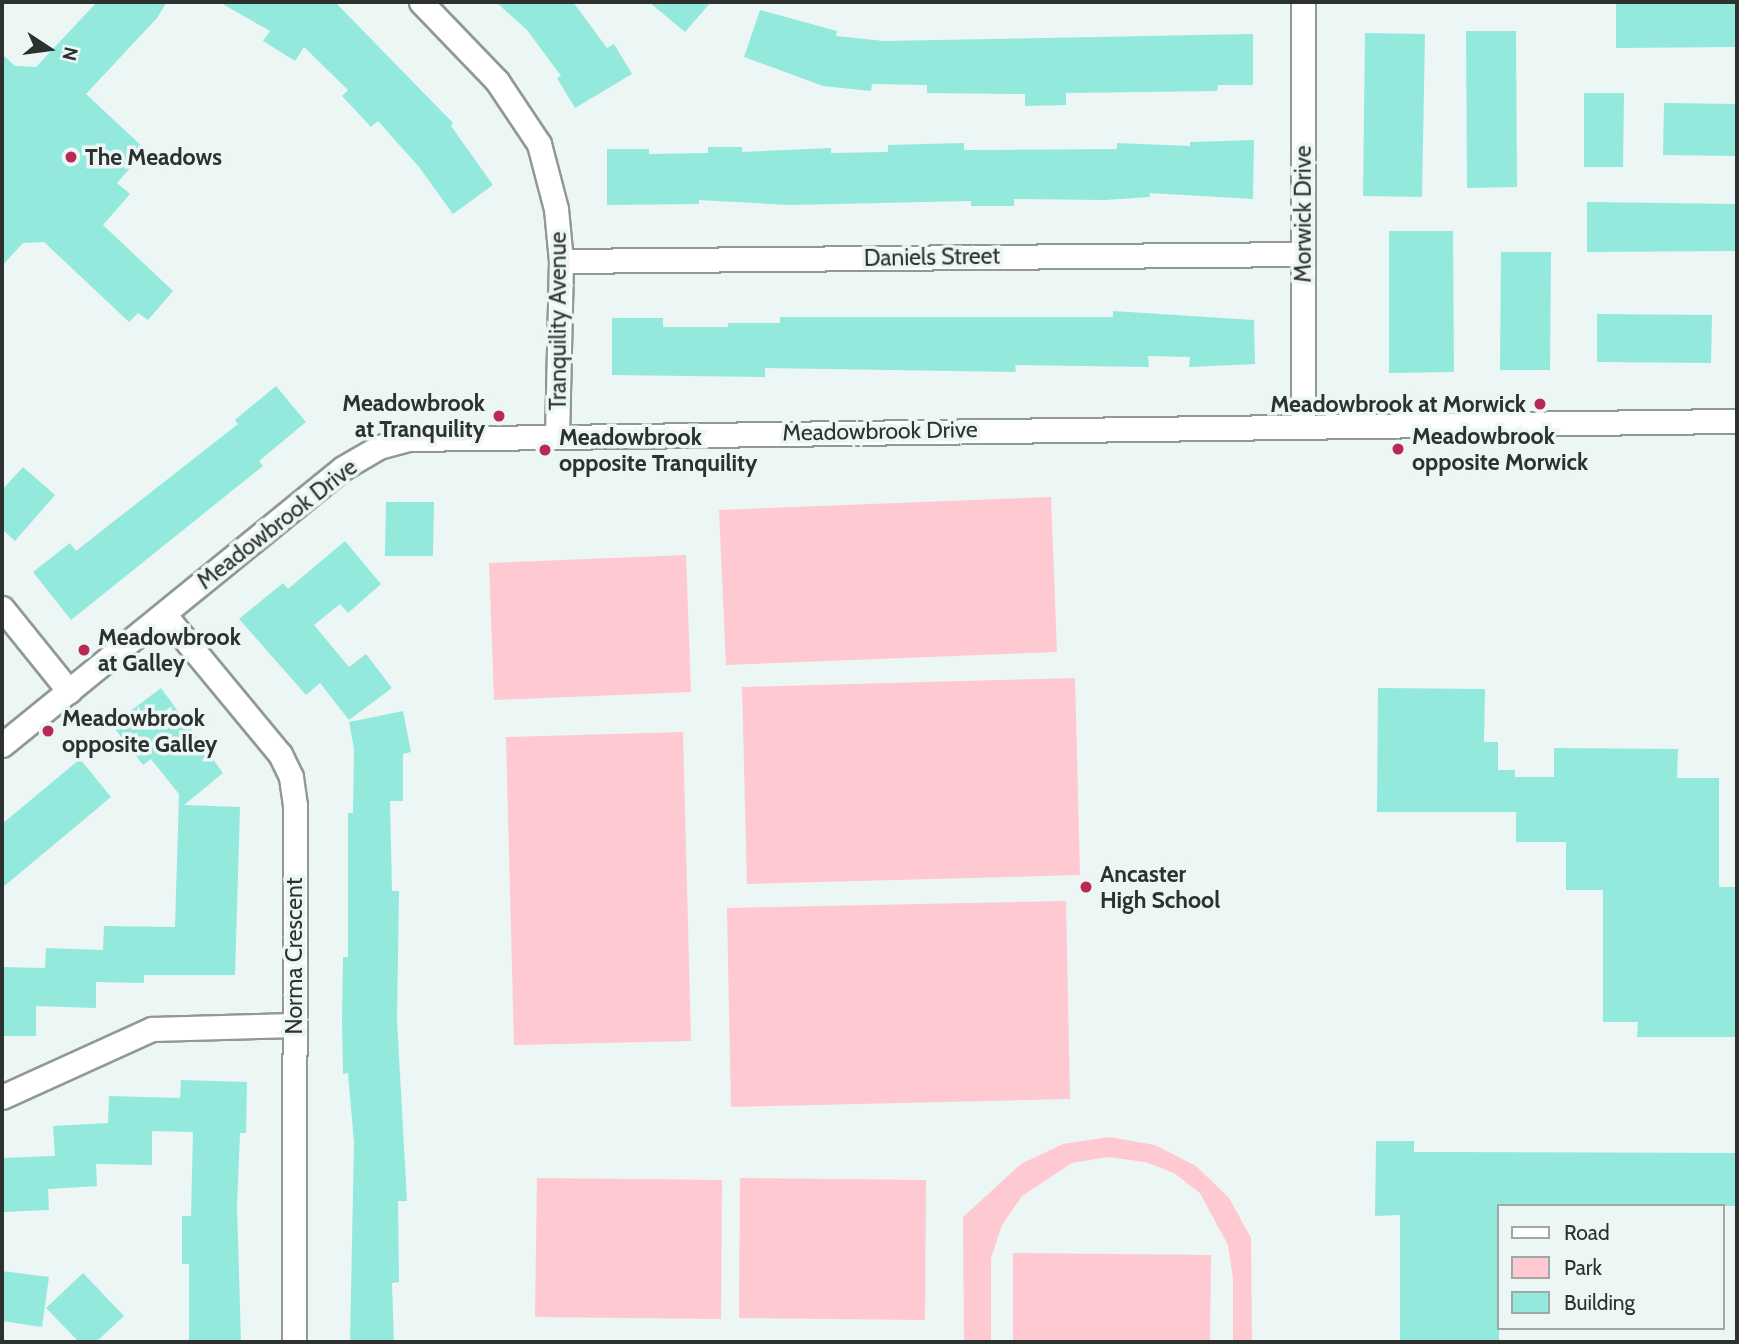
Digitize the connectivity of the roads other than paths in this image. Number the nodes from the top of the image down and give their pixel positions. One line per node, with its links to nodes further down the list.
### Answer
1 (421, 2): 4 (street, Tranquility Avenue)
2 (1303, 2): 3 (street, Morwick Drive)
3 (1302, 254): 4 (street, Daniels Street); 6 (street, Morwick Drive)
4 (561, 261): 7 (street, Tranquility Avenue)
5 (1737, 421): 6 (street, Meadowbrook Drive)
6 (1303, 427): 7 (street, Meadowbrook Drive)
7 (557, 434): 9 (street, Meadowbrook Drive)
8 (2, 608): 10 (street)
9 (164, 614): 10 (street, Meadowbrook Drive); 12 (street, Norma Crescent)
10 (69, 691): 11 (street, Meadowbrook Drive)
11 (2, 746)
12 (293, 1026): 13 (street); 14 (street, Norma Crescent)
13 (2, 1097)
14 (294, 1342)

